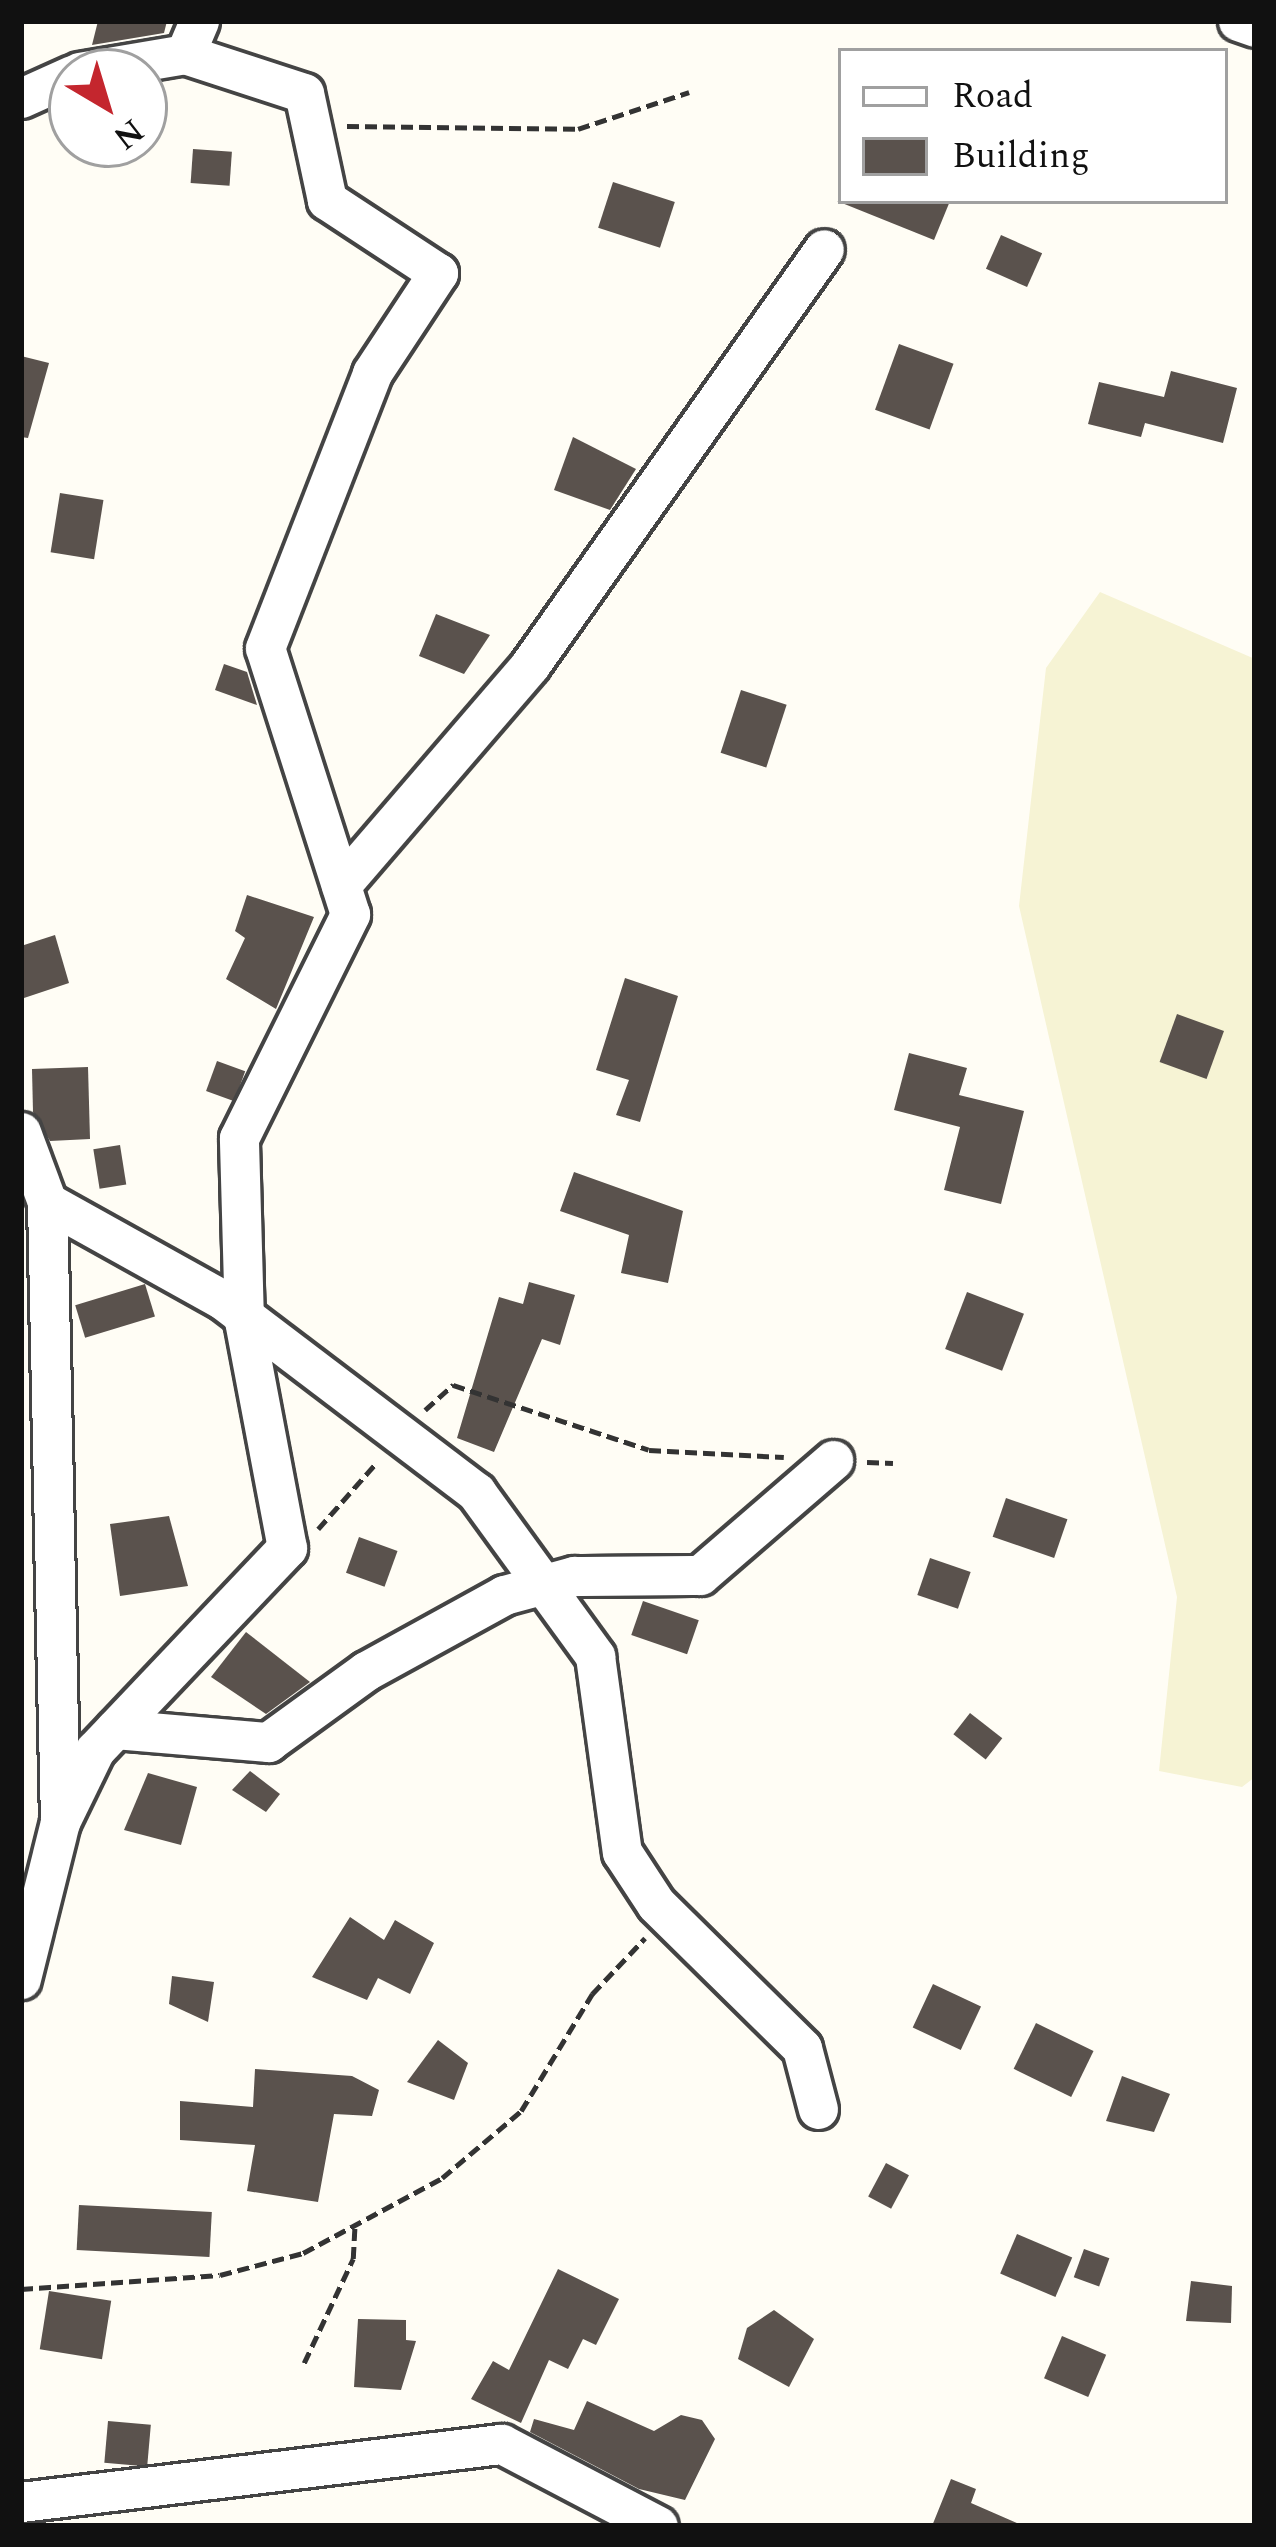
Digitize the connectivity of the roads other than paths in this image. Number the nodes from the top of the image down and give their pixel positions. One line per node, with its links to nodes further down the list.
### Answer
1 (1238, 21): 2 (street)
2 (1255, 27)
3 (192, 37): 4 (street); 6 (street)
4 (157, 48)
5 (824, 249): 6 (street)
6 (340, 885): 9 (street)
7 (21, 1132): 8 (street)
8 (46, 1202): 9 (street); 13 (street)
9 (244, 1321): 11 (street); 12 (street)
10 (833, 1460): 11 (street)
11 (549, 1582): 12 (street); 15 (street)
12 (115, 1729): 13 (street)
13 (60, 1822): 14 (street)
14 (21, 1979)
15 (818, 2110)
16 (21, 2502): 17 (street)
17 (658, 2526)

